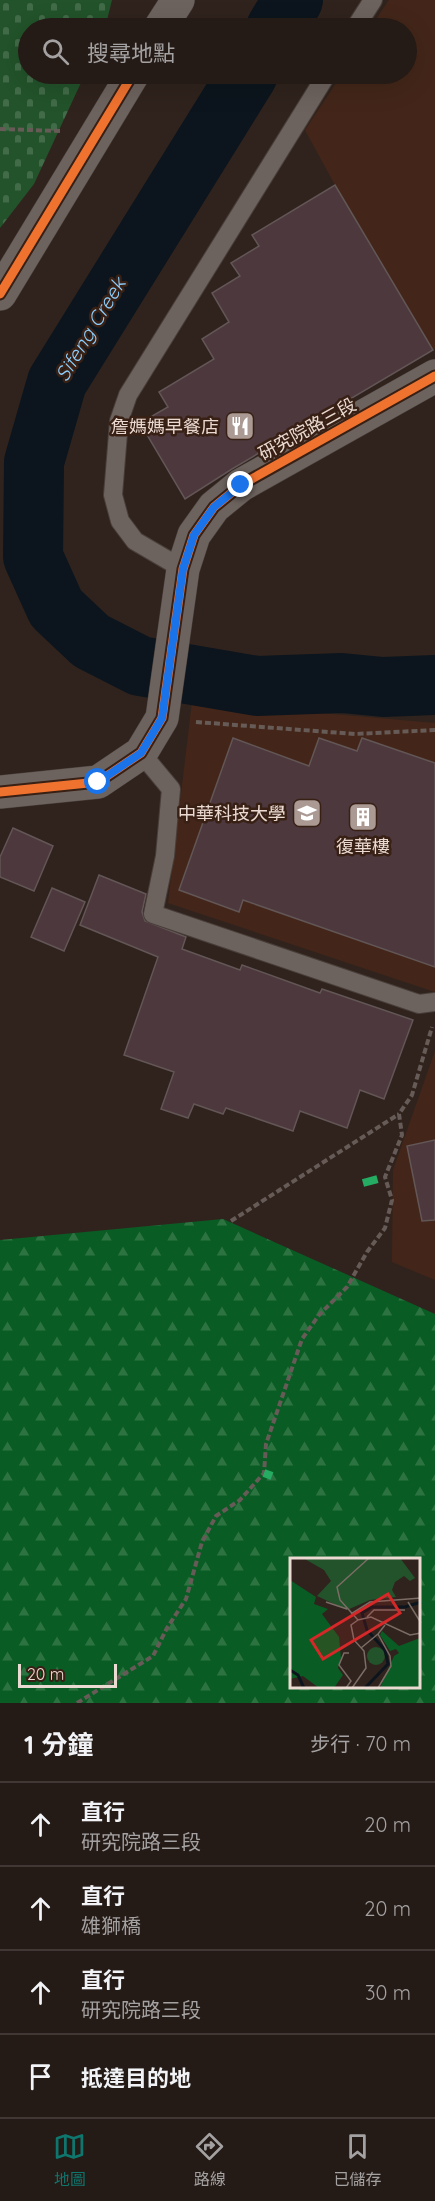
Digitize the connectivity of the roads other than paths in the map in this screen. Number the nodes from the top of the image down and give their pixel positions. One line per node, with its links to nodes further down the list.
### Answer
1 (178, 0): 3 (street)
2 (373, 0): 4 (lane)
3 (166, 18)
4 (361, 18)
5 (128, 84): 7 (street)
6 (321, 84): 9 (lane)
7 (0, 294)
8 (435, 376): 9 (street, 研究院路三段)
9 (183, 569): 10 (street, 研究院路三段)
10 (141, 753): 11 (street); 12 (lane)
11 (0, 792)
12 (430, 1002)

